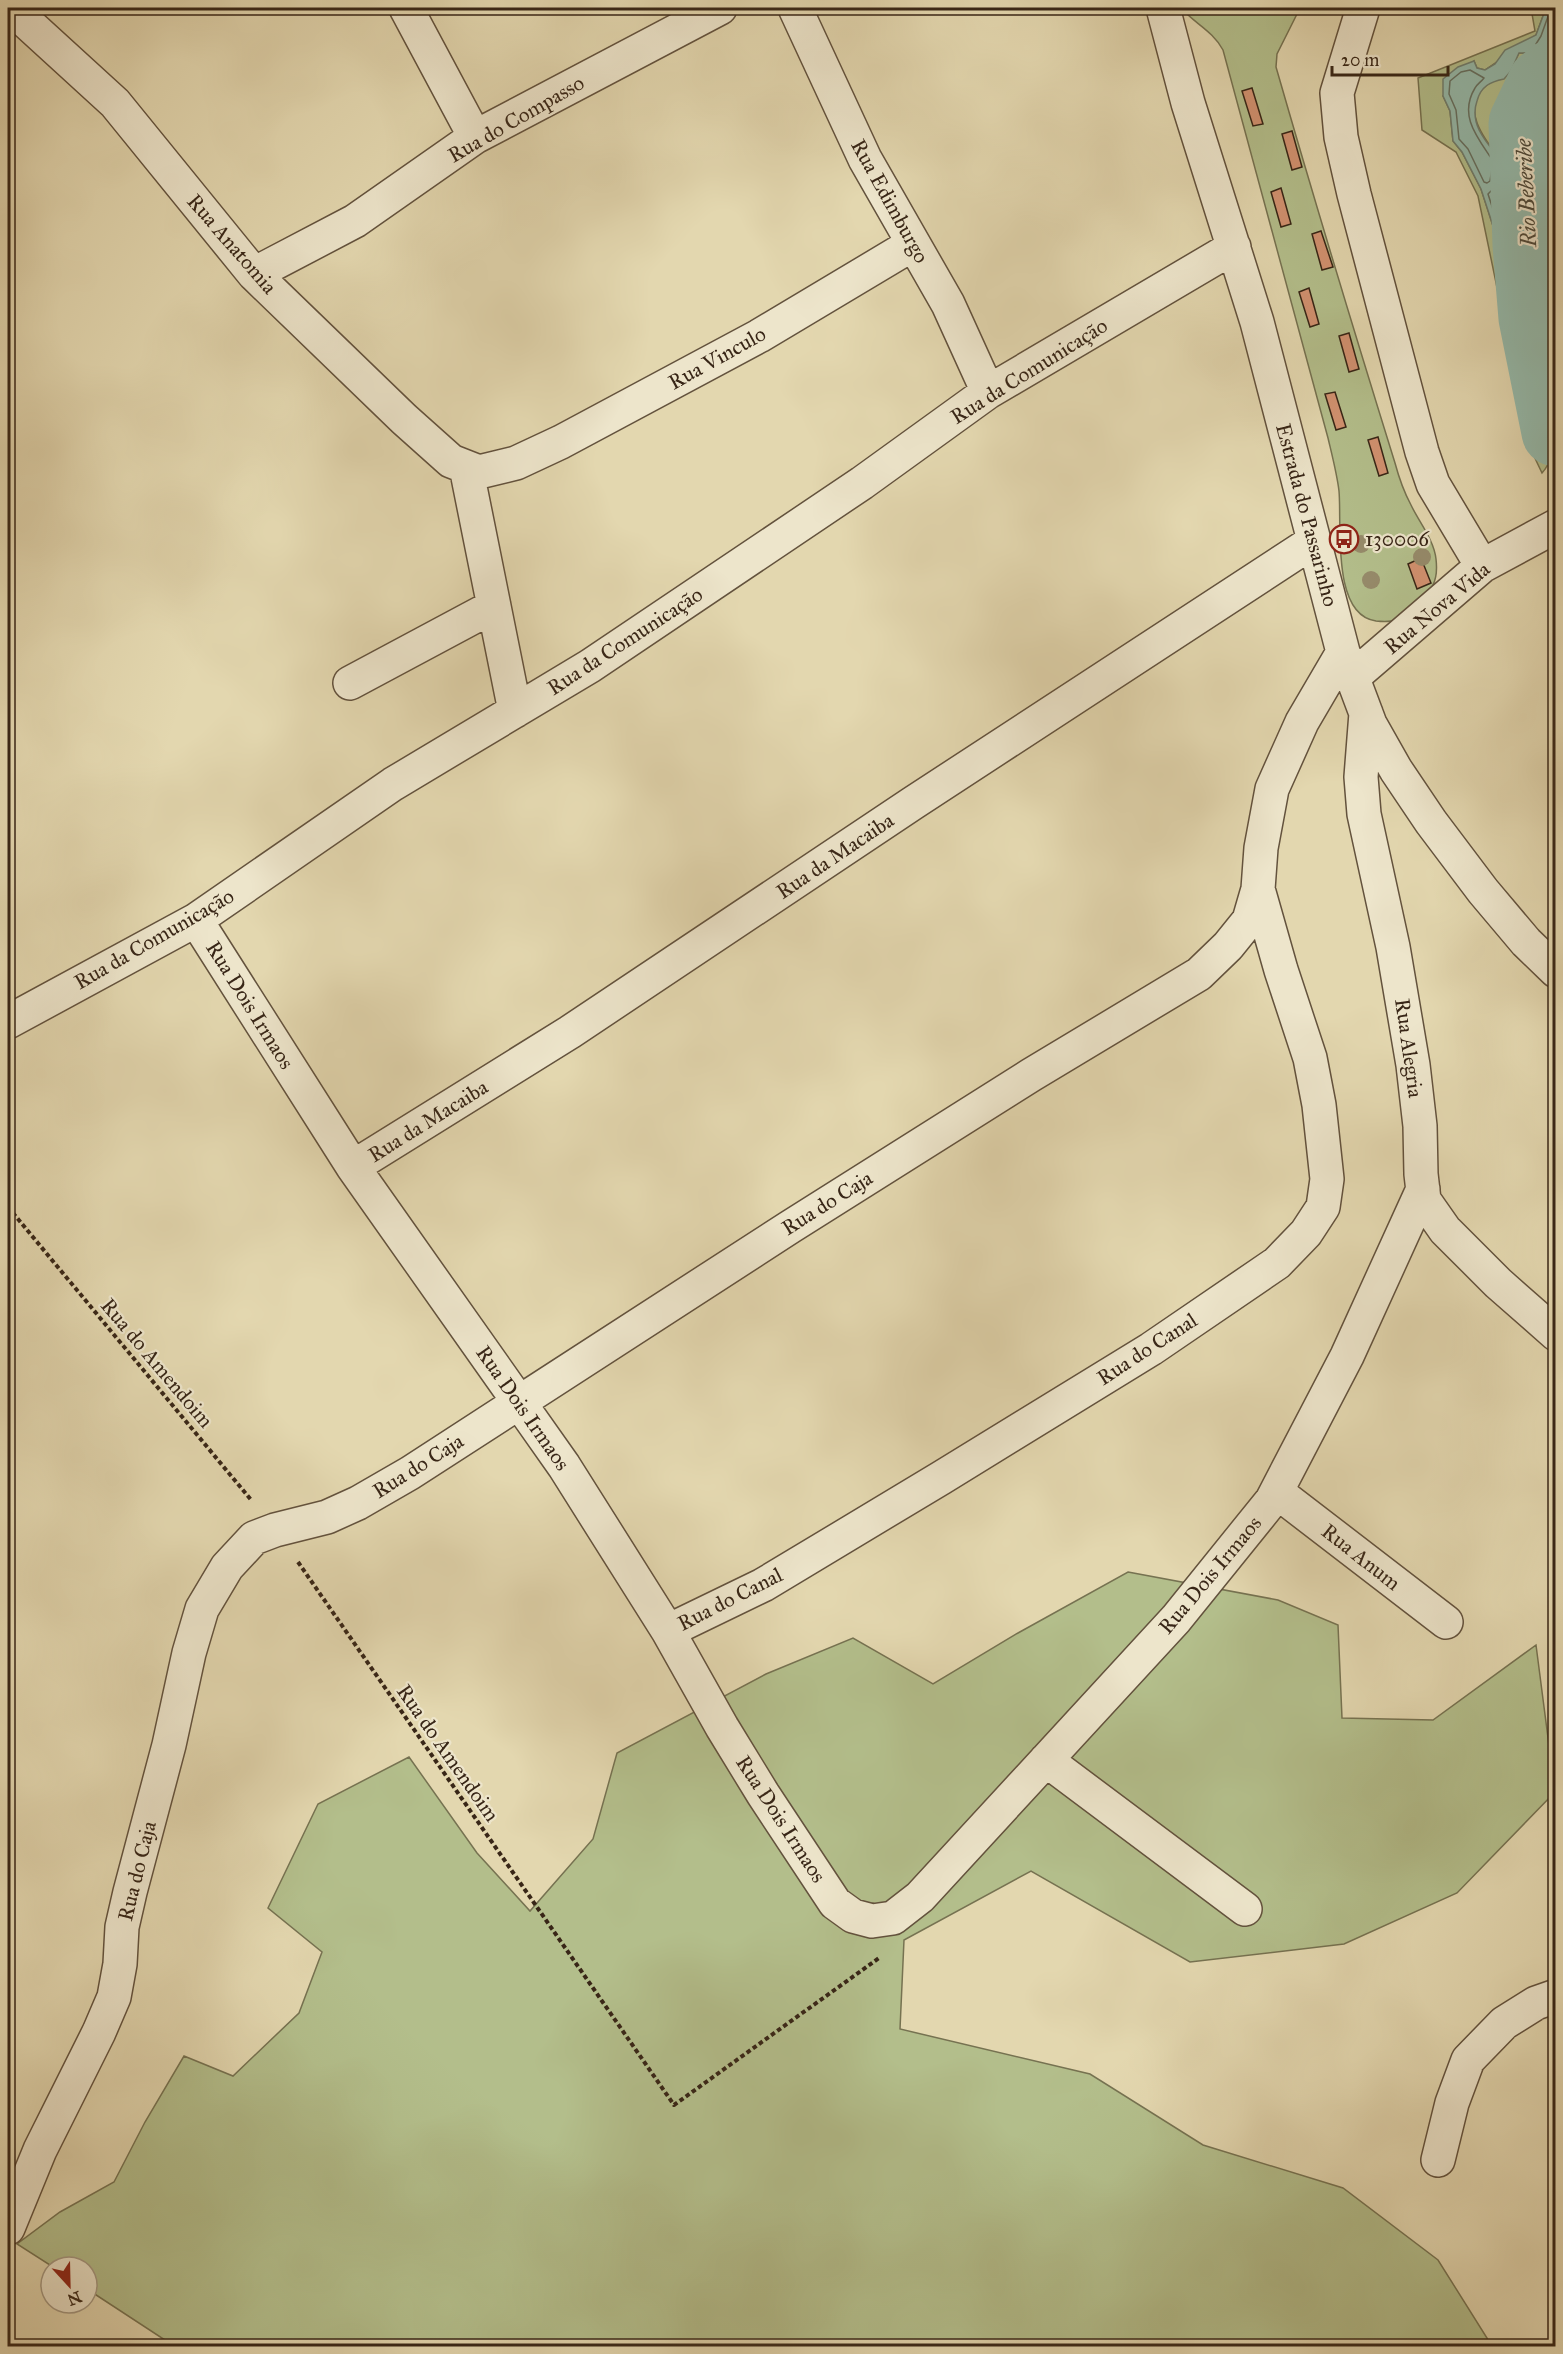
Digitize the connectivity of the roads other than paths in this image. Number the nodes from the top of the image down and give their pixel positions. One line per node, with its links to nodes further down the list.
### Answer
1 (11, 8): 10 (street, Rua Anatomia)
2 (406, 8): 7 (street)
3 (720, 8): 7 (street, Rua do Compasso)
4 (795, 8): 8 (street, Rua Edimburgo)
5 (1163, 8): 9 (street, Estrada do Passarinho)
6 (1363, 8): 16 (street)
7 (475, 137): 10 (street, Rua do Compasso)
8 (913, 244): 11 (street, Rua Edimburgo); 12 (street, Rua Vinculo)
9 (1234, 247): 11 (street, Rua da Comunicação); 15 (street, Estrada do Passarinho)
10 (254, 274): 13 (street, Rua Anatomia)
11 (988, 392): 20 (street, Rua da Comunicação)
12 (516, 463): 13 (street, Rua Anatomia)
13 (466, 466): 17 (street)
14 (1555, 527): 16 (street, Rua Nova Vida)
15 (1314, 540): 18 (street, Estrada do Passarinho); 26 (street, Rua da Macaiba)
16 (1482, 566): 18 (street, Rua Nova Vida)
17 (494, 606): 19 (street); 20 (street)
18 (1348, 664): 21 (street, Estrada do Passarinho); 22 (street)
19 (350, 683)
20 (515, 711): 23 (street, Rua da Comunicação)
21 (1366, 711): 24 (street, Estrada do Passarinho); 27 (street, Rua Alegria)
22 (1258, 889): 29 (street, Rua do Caja); 32 (street, Rua do Canal)
23 (196, 920): 25 (street, Rua da Comunicação); 26 (street, Rua Dois Irmaos)
24 (1556, 971)
25 (8, 1022)
26 (353, 1167): 29 (street, Rua Dois Irmaos)
27 (1423, 1189): 28 (street, Rua Alegria); 30 (street, Rua Dois Irmaos)
28 (1556, 1334)
29 (520, 1401): 32 (street, Rua Dois Irmaos); 37 (street, Rua do Caja)
30 (1277, 1492): 31 (street, Rua Anum); 33 (street, Rua Dois Irmaos)
31 (1446, 1622)
32 (668, 1631): 33 (street, Rua Dois Irmaos)
33 (1046, 1760): 34 (street)
34 (1245, 1909)
35 (1556, 1996): 36 (street)
36 (1438, 2160)
37 (8, 2228)

